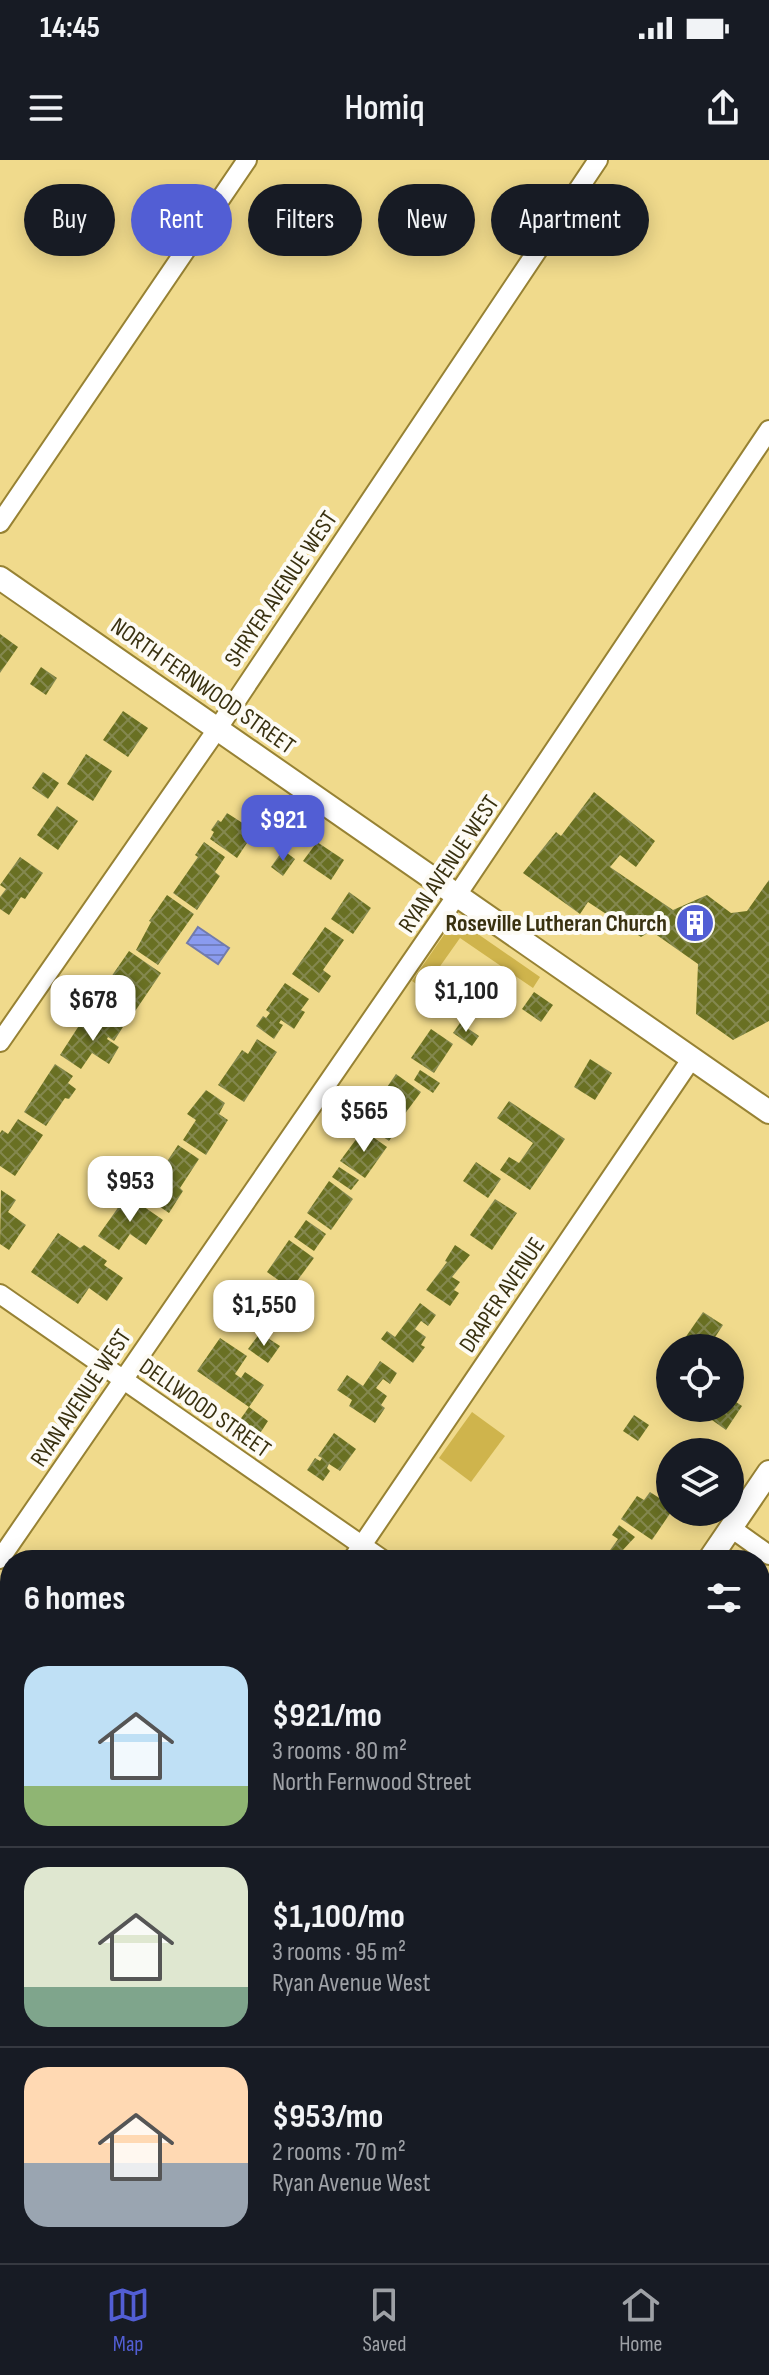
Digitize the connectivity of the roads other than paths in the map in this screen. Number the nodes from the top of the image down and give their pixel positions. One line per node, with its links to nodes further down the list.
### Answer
1 (598, 160): 6 (street, SHRYER AVENUE WEST)
2 (241, 162): 4 (street)
3 (769, 430): 7 (street, RYAN AVENUE WEST)
4 (0, 523)
5 (0, 578): 6 (street, NORTH FERNWOOD STREET)
6 (218, 728): 7 (street, NORTH FERNWOOD STREET); 8 (street, SHRYER AVENUE WEST)
7 (457, 895): 9 (street, NORTH FERNWOOD STREET); 12 (street, RYAN AVENUE WEST)
8 (0, 1042)
9 (692, 1058): 10 (street, NORTH FERNWOOD STREET); 17 (street, DRAPER AVENUE)
10 (769, 1112)
11 (0, 1294): 12 (street, DELLWOOD STREET)
12 (122, 1380): 15 (street, RYAN AVENUE WEST); 16 (street, DELLWOOD STREET)
13 (769, 1472): 14 (street)
14 (731, 1528): 18 (street); 19 (street)
15 (6, 1550)
16 (353, 1550)
17 (359, 1550)
18 (716, 1550)
19 (762, 1550)

